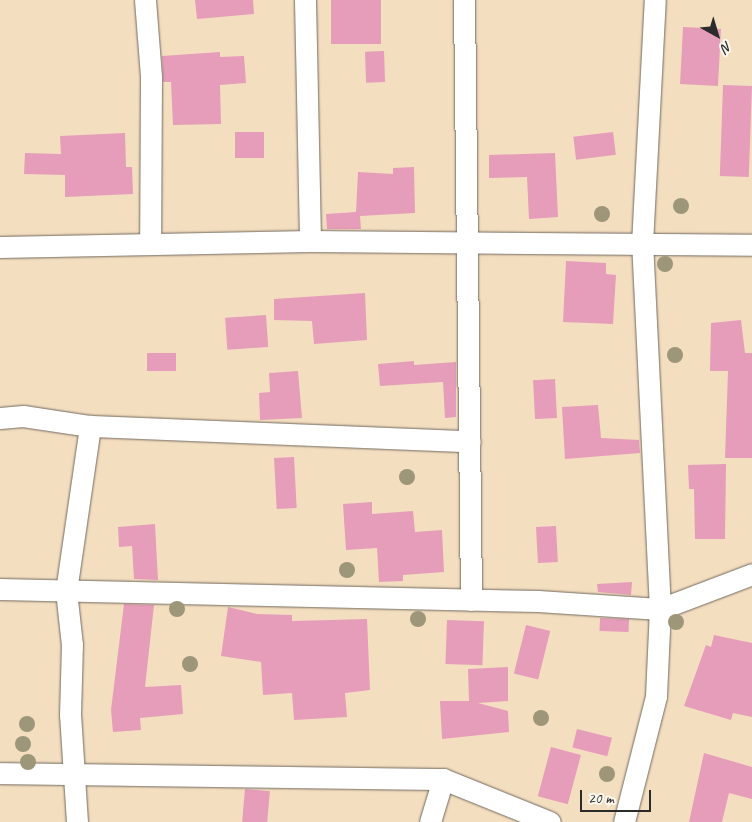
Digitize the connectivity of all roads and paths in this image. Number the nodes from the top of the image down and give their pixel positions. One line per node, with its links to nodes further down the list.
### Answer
1 (145, 0): 7 (street)
2 (305, 0): 6 (street)
3 (464, 0): 5 (street)
4 (655, 0): 8 (street)
5 (468, 240): 6 (street); 8 (street); 13 (street)
6 (310, 241): 7 (street)
7 (150, 244): 10 (street)
8 (642, 244): 9 (street); 18 (street)
9 (752, 245)
10 (0, 247)
11 (0, 418): 12 (street)
12 (90, 426): 13 (street); 16 (street)
13 (470, 441): 17 (street)
14 (752, 574): 18 (street)
15 (0, 589): 16 (street)
16 (66, 591): 17 (street); 20 (street)
17 (470, 600): 18 (street)
18 (660, 609): 25 (street)
19 (0, 773): 20 (street)
20 (73, 776): 21 (street); 22 (street)
21 (443, 779): 23 (street); 24 (street)
22 (78, 822)
23 (430, 822)
24 (550, 822)
25 (624, 822)

